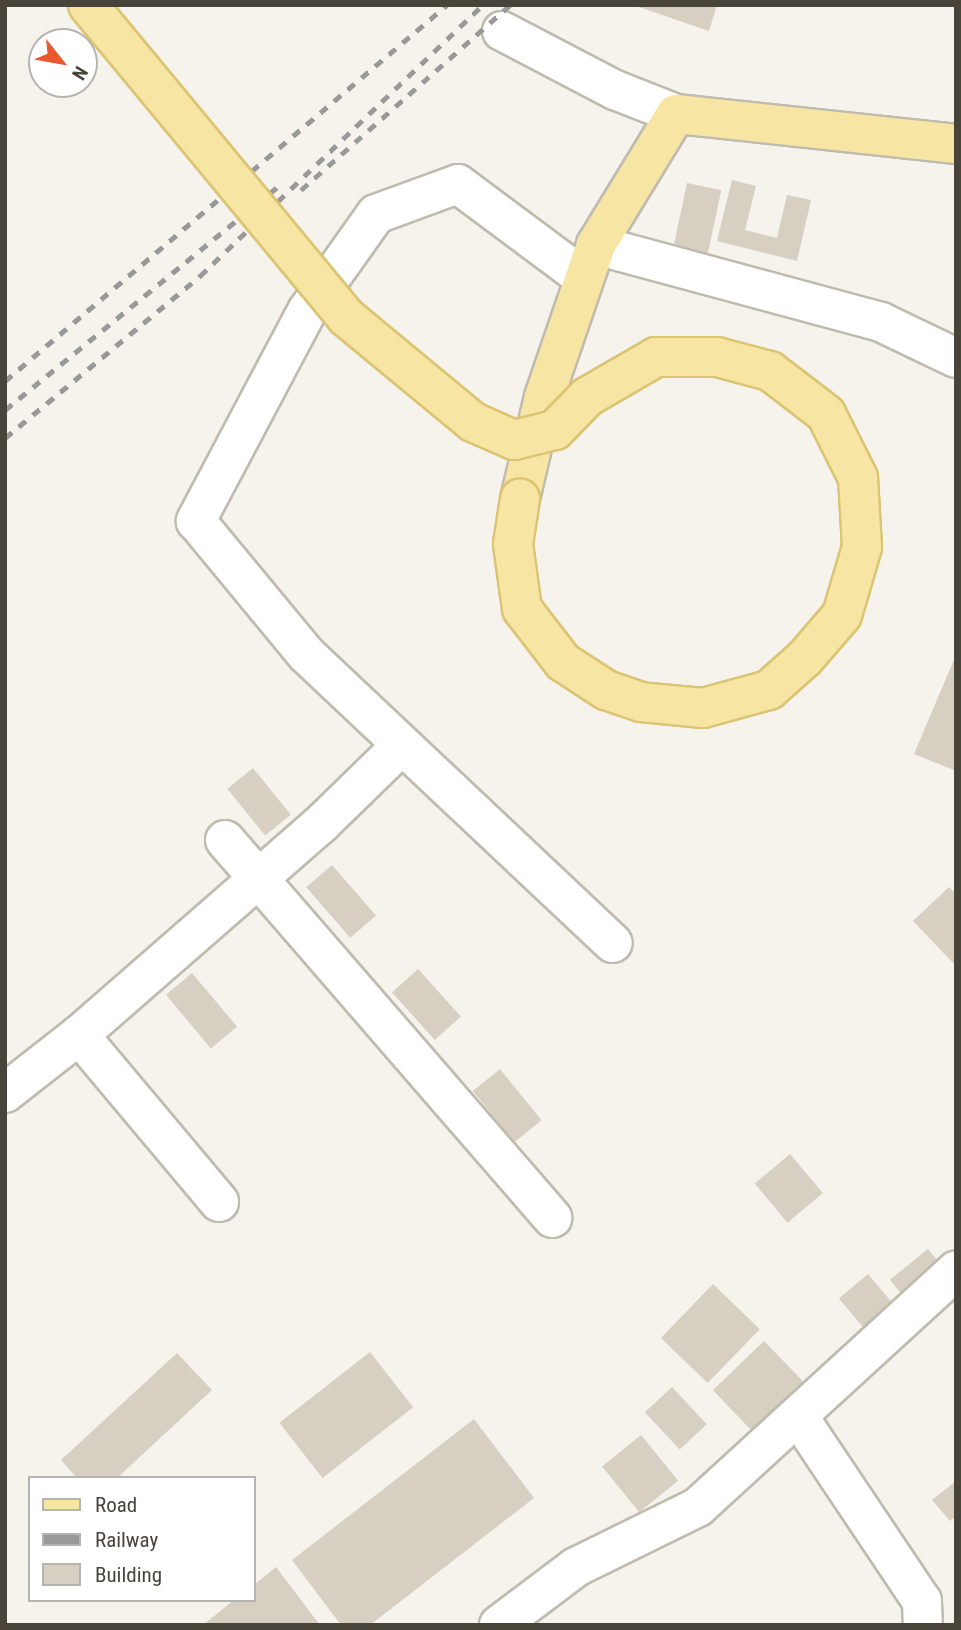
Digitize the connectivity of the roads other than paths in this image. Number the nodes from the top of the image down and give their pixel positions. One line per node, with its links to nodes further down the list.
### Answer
1 (88, 5): 5 (main road, bridge)
2 (502, 31): 3 (street)
3 (676, 114): 4 (main road); 5 (main road)
4 (956, 144)
5 (590, 262): 6 (street); 7 (street)
6 (956, 358)
7 (402, 745): 9 (street); 10 (street)
8 (225, 840): 9 (street)
9 (257, 877): 11 (street); 14 (street)
10 (613, 943)
11 (79, 1035): 12 (street); 13 (street)
12 (5, 1093)
13 (219, 1202)
14 (552, 1218)
15 (956, 1271): 16 (street)
16 (797, 1416): 17 (street); 18 (street)
17 (499, 1625)
18 (923, 1625)

